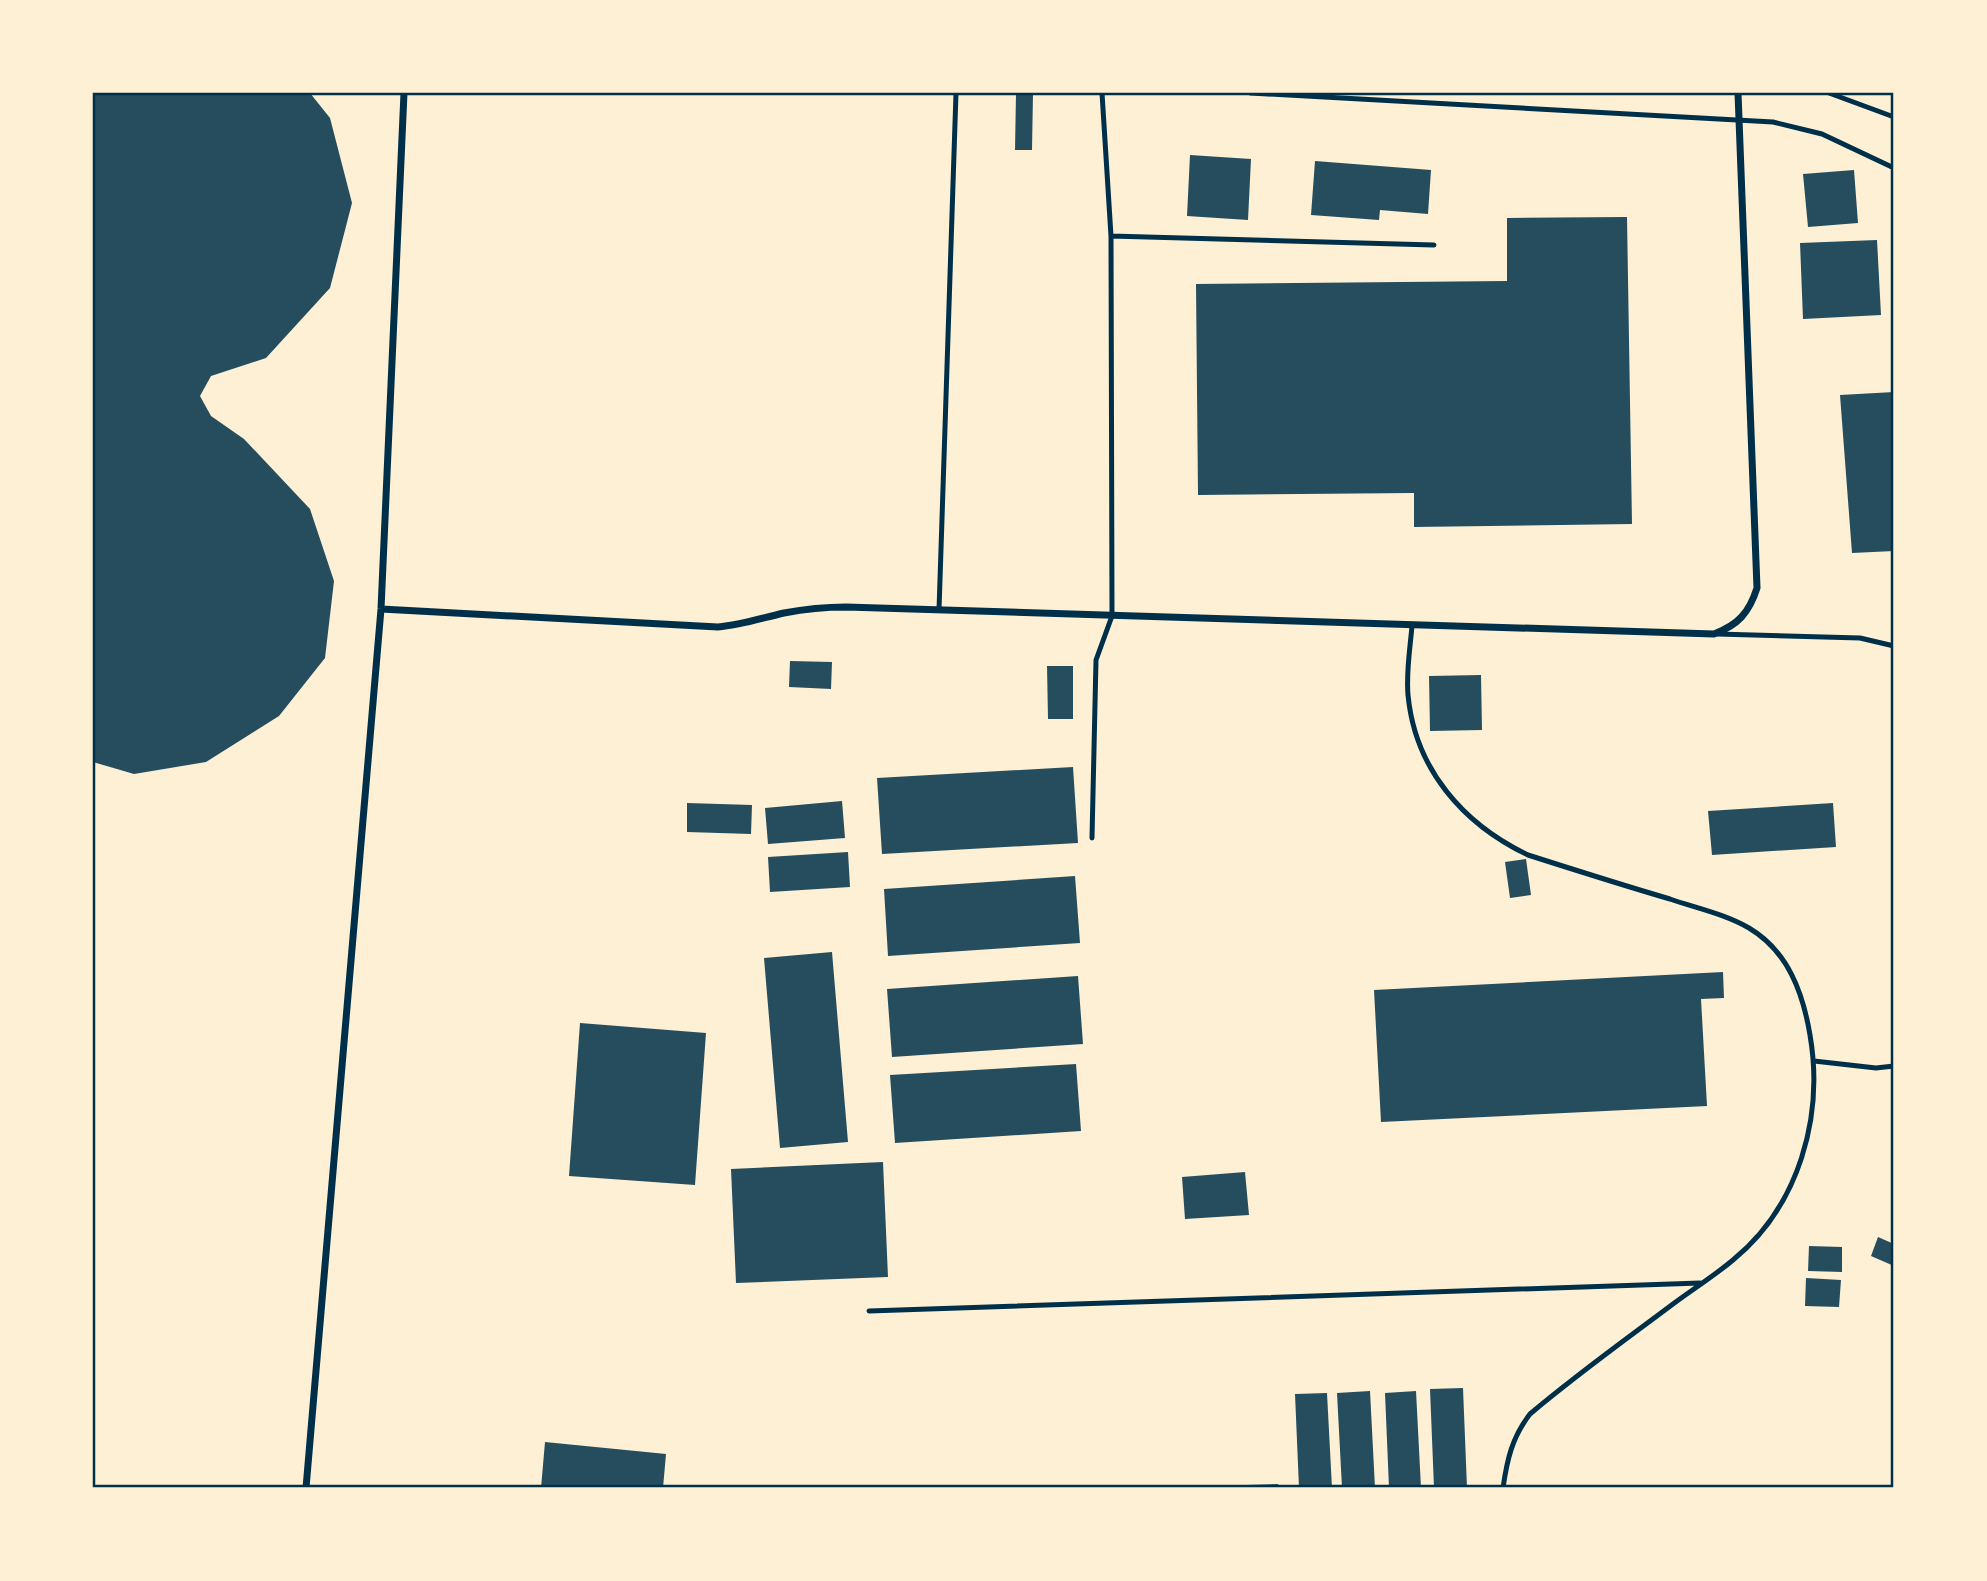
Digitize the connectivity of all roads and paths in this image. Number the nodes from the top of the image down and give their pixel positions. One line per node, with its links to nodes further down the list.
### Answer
1 (404, 93): 12 (street)
2 (956, 93): 13 (lane)
3 (1102, 93): 10 (lane)
4 (1250, 93): 8 (lane)
5 (1738, 93): 8 (street)
6 (1829, 93): 7 (lane)
7 (1894, 117)
8 (1739, 120): 9 (lane); 16 (street)
9 (1894, 168)
10 (1111, 236): 11 (lane); 14 (lane)
11 (1434, 245)
12 (381, 609): 13 (street); 23 (street)
13 (939, 610): 14 (street)
14 (1112, 616): 15 (street); 18 (lane)
15 (1412, 626): 16 (street); 19 (lane)
16 (1714, 634): 17 (lane)
17 (1894, 646)
18 (1093, 838)
19 (1814, 1061): 20 (lane); 21 (lane)
20 (1894, 1066)
21 (1700, 1283): 22 (lane); 24 (lane)
22 (869, 1311)
23 (306, 1488)
24 (1503, 1488)

